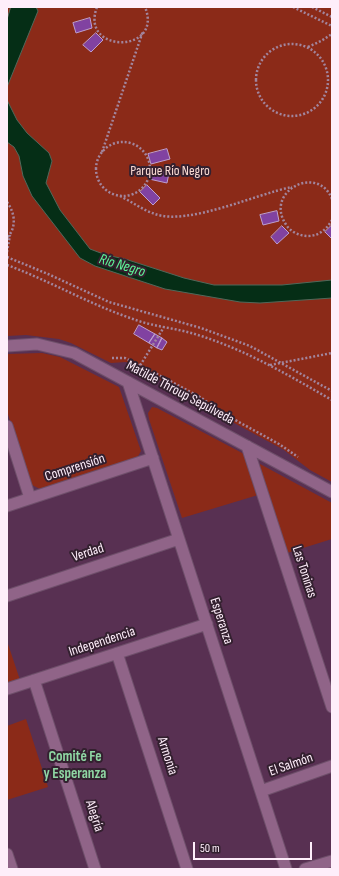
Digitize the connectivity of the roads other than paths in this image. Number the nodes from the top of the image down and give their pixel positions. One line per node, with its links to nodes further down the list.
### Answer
1 (7, 346): 2 (street, Matilde Throup Sepúlveda)
2 (128, 382): 4 (street, Matilde Throup Sepúlveda); 5 (street, Esperanza)
3 (7, 426): 7 (street)
4 (247, 446): 6 (street, Matilde Throup Sepúlveda); 15 (street, Las Toninas)
5 (153, 458): 7 (street, Comprensión); 9 (street, Esperanza)
6 (332, 492)
7 (30, 498): 8 (street, Comprensión)
8 (7, 506)
9 (179, 539): 10 (street, Verdad); 11 (street, Esperanza)
10 (7, 596)
11 (206, 624): 12 (street, Independencia); 17 (street, Esperanza)
12 (117, 653): 13 (street, Independencia); 22 (street, Armonía)
13 (34, 680): 14 (street, Independencia); 21 (street, Alegría)
14 (7, 689)
15 (332, 707)
16 (332, 766): 17 (street, El Salmón)
17 (261, 791): 23 (street, Esperanza)
18 (7, 854): 20 (street)
19 (332, 860): 24 (street)
20 (12, 869)
21 (95, 869)
22 (187, 869)
23 (286, 869)
24 (305, 869)

